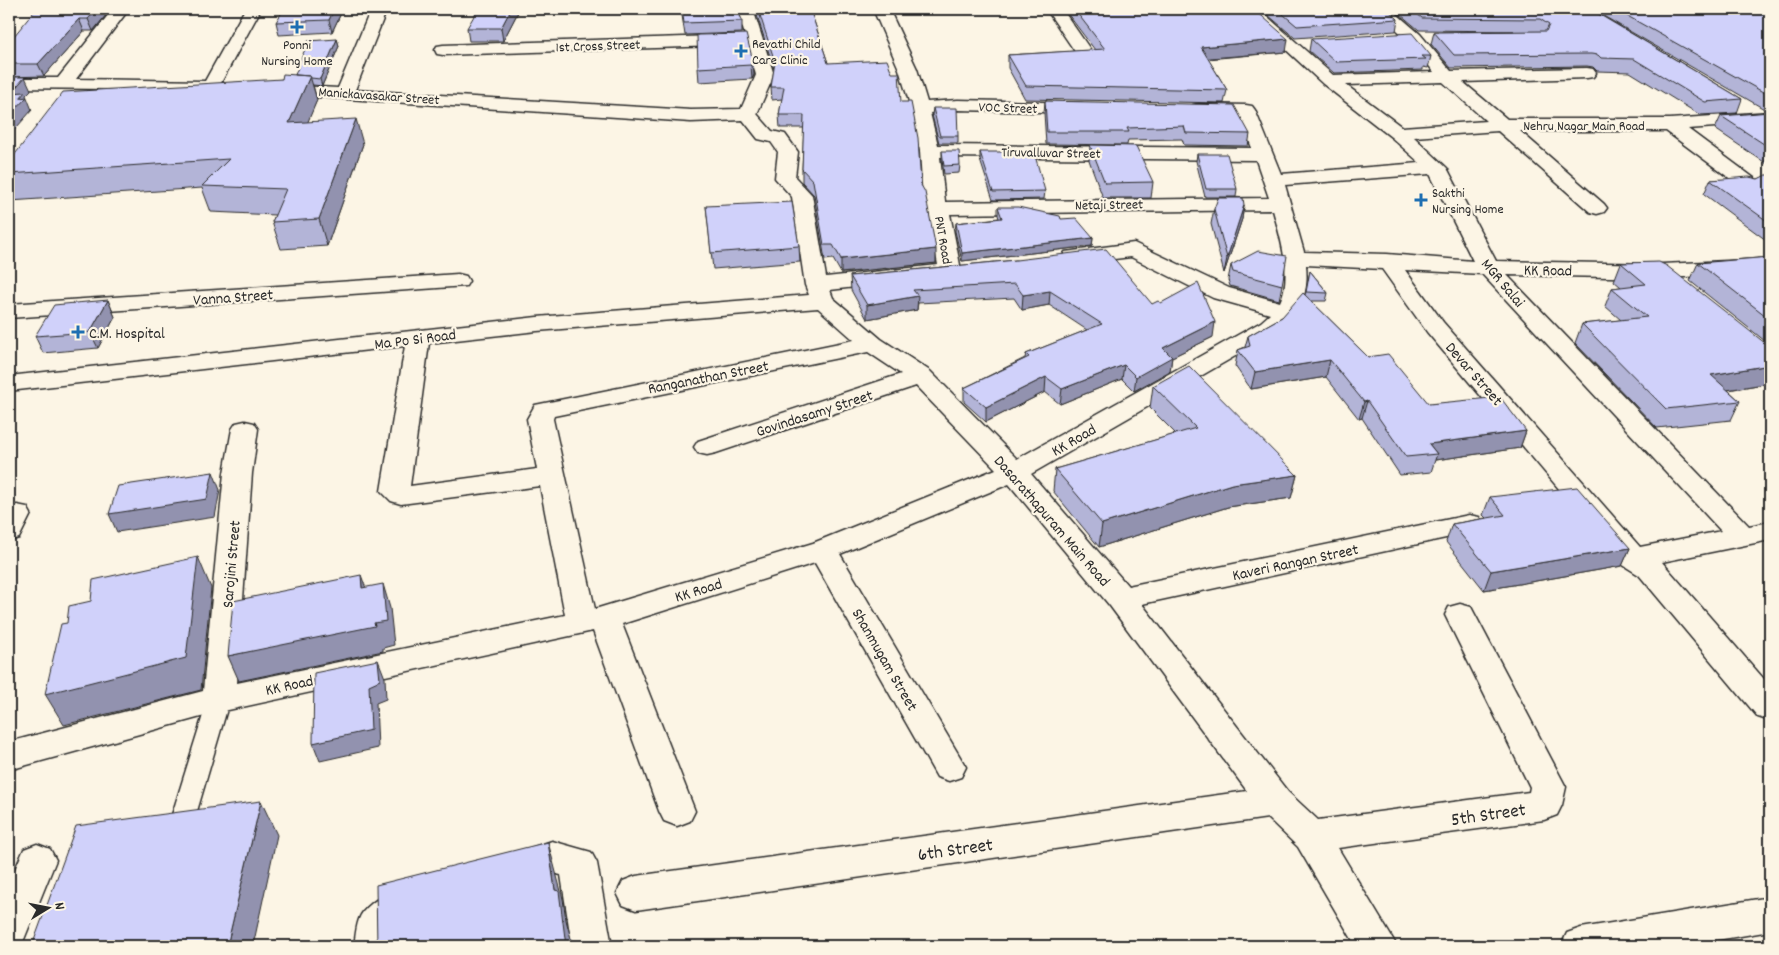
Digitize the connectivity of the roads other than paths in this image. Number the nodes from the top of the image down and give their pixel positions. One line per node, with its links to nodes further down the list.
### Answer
1 (121, 9): 21 (street)
2 (253, 9): 22 (street)
3 (380, 9): 25 (street)
4 (746, 9): 12 (street)
5 (881, 9): 27 (street, PNT Road)
6 (1054, 9): 16 (street)
7 (1250, 9): 14 (street, MGR Salai)
8 (1382, 9): 9 (street)
9 (1414, 37): 10 (street); 11 (street); 18 (street)
10 (1433, 37)
11 (1395, 38)
12 (753, 40): 15 (street, 1st Cross Street); 30 (street)
13 (1310, 44): 14 (street)
14 (1290, 45): 19 (street, MGR Salai)
15 (442, 50)
16 (1084, 52)
17 (1587, 74): 18 (street)
18 (1446, 76): 19 (street); 32 (street)
19 (1329, 80): 34 (street, MGR Salai)
20 (9, 83): 21 (street)
21 (64, 83): 22 (street)
22 (211, 86): 23 (street)
23 (230, 87)
24 (259, 89): 25 (street, Manickavasakar Street)
25 (345, 93): 30 (street, Manickavasakar Street)
26 (1737, 103): 31 (street)
27 (920, 108): 28 (street, VOC Street); 35 (street, PNT Road)
28 (1103, 108)
29 (1179, 109): 36 (street)
30 (748, 114): 49 (street)
31 (1766, 117): 33 (street, Nehru Nagar Main Road)
32 (1502, 125): 33 (street, Nehru Nagar Main Road); 34 (street, Nehru Nagar Main Road); 41 (street)
33 (1670, 125): 38 (street)
34 (1398, 133): 37 (street, MGR Salai)
35 (930, 151): 36 (street, Tiruvalluvar Street); 40 (street, PNT Road)
36 (1263, 154): 39 (street)
37 (1437, 168): 39 (street); 46 (street, MGR Salai)
38 (1751, 185)
39 (1277, 192): 40 (street, Netaji Street); 42 (street)
40 (938, 208): 49 (street, PNT Road)
41 (1597, 208)
42 (1295, 258): 44 (street, KK Road); 52 (street)
43 (1050, 260): 52 (street)
44 (1387, 261): 46 (street, KK Road); 65 (street, Devar Street)
45 (1770, 266): 47 (street, KK Road)
46 (1488, 268): 47 (street, KK Road); 63 (street, MGR Salai)
47 (1662, 271): 50 (street)
48 (458, 281): 51 (street, Vanna Street)
49 (819, 293): 53 (street, Ma Po Si Road); 54 (street, Dasarathapuram Main Road)
50 (1690, 294)
51 (9, 311)
52 (1286, 312): 59 (street, KK Road)
53 (418, 338): 56 (street, Ma Po Si Road); 60 (street)
54 (872, 344): 55 (street, Dasarathapuram Main Road); 60 (street, Ranganathan Street)
55 (921, 376): 58 (street, Govindasamy Street); 59 (street, Dasarathapuram Main Road)
56 (9, 383)
57 (245, 429): 69 (street, Sarojini Street)
58 (707, 447)
59 (1014, 472): 64 (street, KK Road); 66 (street, Dasarathapuram Main Road)
60 (550, 476): 68 (street)
61 (1469, 524): 66 (street, Kaveri Rangan Street)
62 (1770, 531): 63 (street)
63 (1742, 536): 65 (street)
64 (823, 550): 68 (street, KK Road); 72 (street, Shanmugam Street)
65 (1641, 563): 70 (street, Devar Street)
66 (1121, 598): 73 (street, Dasarathapuram Main Road)
67 (1460, 615): 76 (street, 5th Street)
68 (593, 621): 69 (street, KK Road); 74 (street)
69 (219, 699): 71 (street, KK Road); 75 (lane)
70 (1770, 708)
71 (9, 756)
72 (949, 767)
73 (1274, 802): 76 (street, Dasarathapuram Main Road); 80 (street, 6th Street)
74 (677, 811)
75 (183, 818)
76 (1311, 836): 85 (street, Dasarathapuram Main Road)
77 (37, 860): 82 (street)
78 (487, 877): 84 (street)
79 (441, 891): 83 (street)
80 (636, 894)
81 (1770, 914): 86 (street)
82 (9, 930)
83 (374, 946)
84 (592, 946)
85 (1374, 946)
86 (1581, 946)

